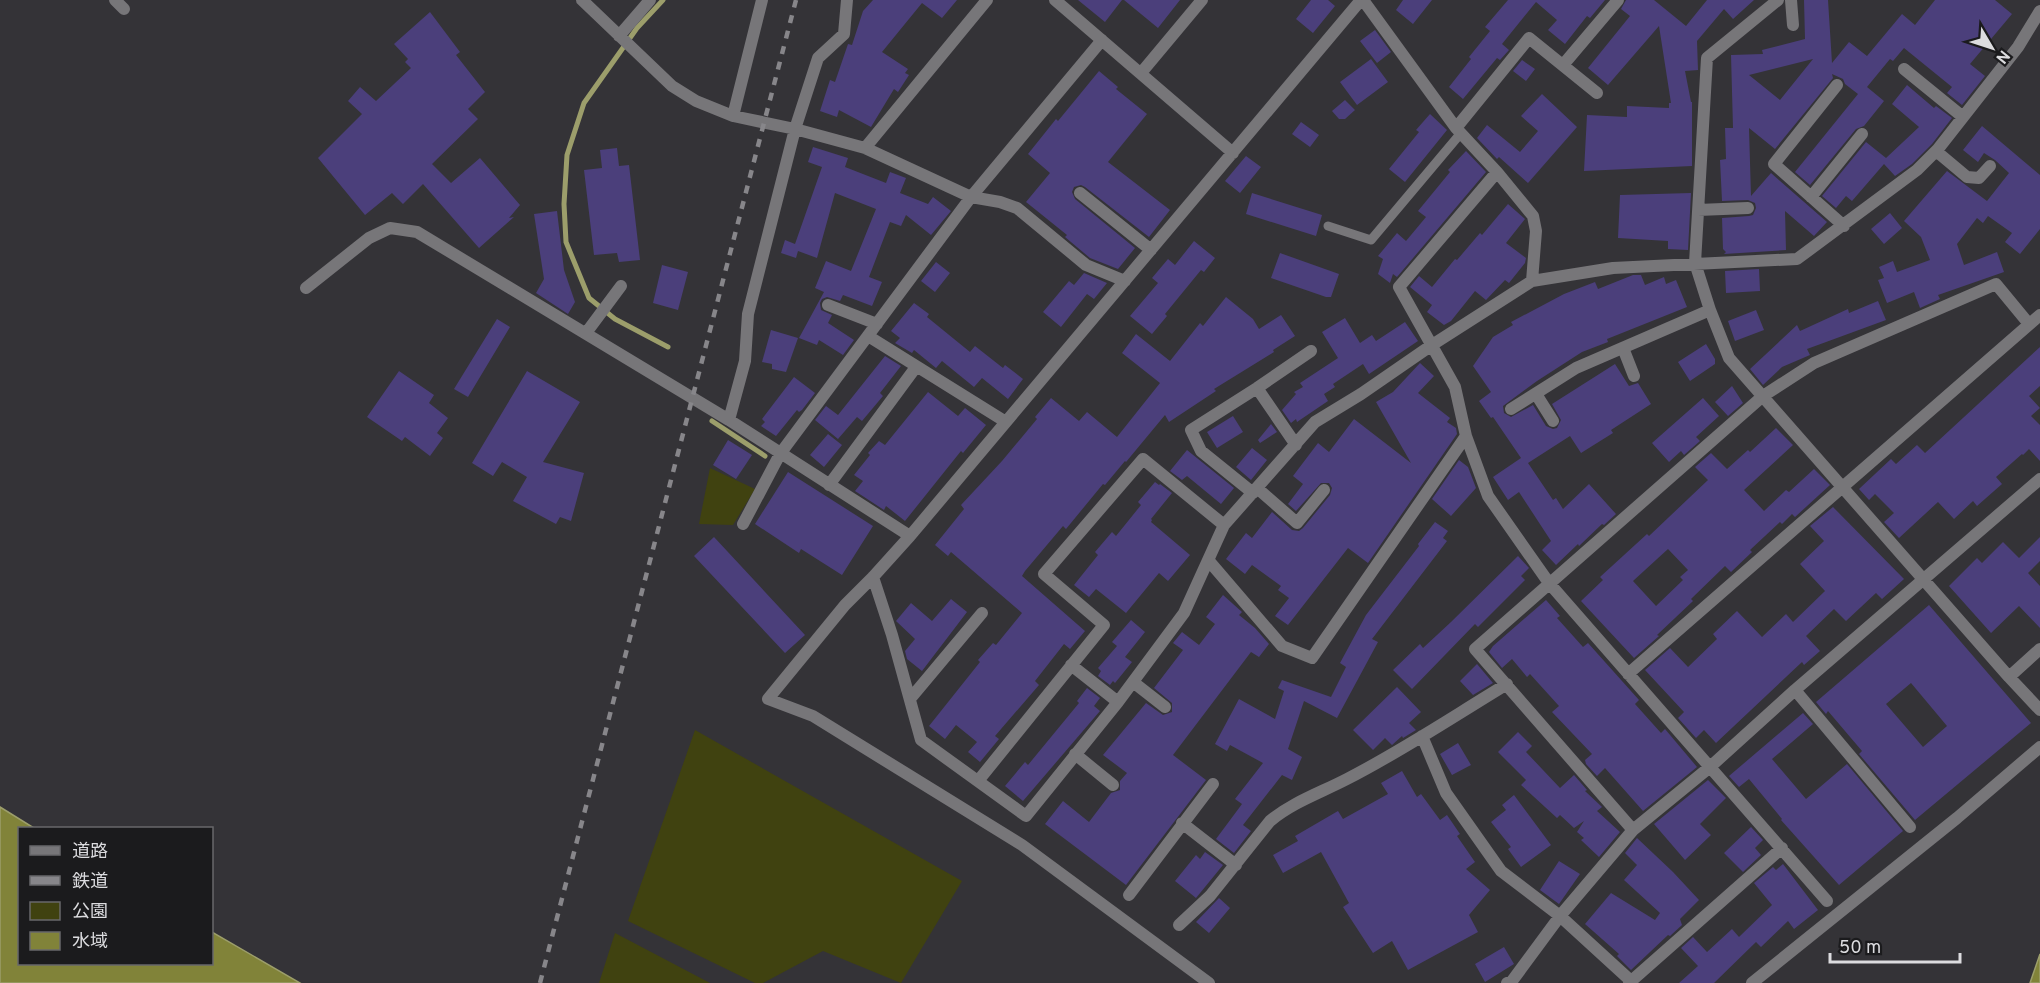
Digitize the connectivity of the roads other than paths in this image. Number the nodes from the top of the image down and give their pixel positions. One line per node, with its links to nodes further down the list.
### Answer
1 (582, 0): 14 (street)
2 (650, 0): 14 (street)
3 (762, 0): 21 (street)
4 (847, 0): 23 (street)
5 (987, 0): 26 (street)
6 (1055, 0): 15 (street)
7 (1202, 0): 18 (street)
8 (1362, 0): 24 (street); 28 (street)
9 (1618, 0): 16 (street)
10 (1778, 0): 35 (street)
11 (1791, 0): 13 (street)
12 (2040, 11): 22 (street)
13 (1793, 25)
14 (619, 36): 21 (street)
15 (1102, 40): 18 (street); 32 (street)
16 (1563, 65): 20 (street); 24 (street)
17 (1904, 69): 22 (street)
18 (1141, 73): 28 (street)
19 (1837, 86): 33 (street)
20 (1597, 93)
21 (734, 116): 23 (street)
22 (1963, 117): 27 (street)
23 (795, 129): 26 (street); 60 (street)
24 (1458, 130): 30 (street); 37 (lane)
25 (1862, 134): 33 (street)
26 (866, 148): 32 (street)
27 (1936, 151): 29 (street); 36 (street)
28 (1233, 153): 38 (street)
29 (1990, 166)
30 (1497, 172): 41 (street); 51 (street)
31 (1080, 193): 38 (street)
32 (972, 197): 40 (street); 47 (street)
33 (1811, 197): 36 (street)
34 (1748, 208): 35 (street)
35 (1698, 210): 39 (street)
36 (1844, 225): 39 (street)
37 (1328, 226)
38 (1151, 250): 40 (street)
39 (1695, 263): 41 (street); 45 (street)
40 (1125, 281): 62 (street)
41 (1532, 281): 51 (street)
42 (621, 286): 49 (street)
43 (306, 288): 49 (street)
44 (828, 305): 47 (street)
45 (1710, 310): 52 (street); 58 (street)
46 (2040, 315): 48 (street)
47 (877, 324): 50 (street)
48 (2029, 324): 58 (street); 68 (street)
49 (586, 333): 60 (street)
50 (868, 336): 54 (street); 65 (street)
51 (1432, 345): 63 (street); 64 (street)
52 (1623, 348): 55 (street); 57 (street)
53 (1311, 351): 56 (street)
54 (916, 367): 62 (street); 67 (street)
55 (1634, 376)
56 (1257, 388): 64 (street); 70 (street)
57 (1536, 394): 59 (street); 61 (street)
58 (1763, 396): 68 (street); 77 (street)
59 (1511, 409)
60 (729, 420): 65 (street)
61 (1553, 421)
62 (1006, 422): 73 (street)
63 (1466, 436): 74 (street); 77 (street)
64 (1296, 445): 70 (street)
65 (780, 454): 67 (street); 71 (street)
66 (2040, 479): 76 (street)
67 (829, 485): 73 (street)
68 (1842, 488): 76 (street); 81 (street)
69 (1324, 490): 70 (street)
70 (1255, 491): 72 (street)
71 (743, 524)
72 (1224, 525): 74 (street); 80 (street)
73 (909, 536): 75 (street)
74 (1209, 561): 83 (street)
75 (873, 577): 86 (street); 107 (street)
76 (1923, 580): 82 (street); 85 (street)
77 (1549, 583): 81 (street); 84 (street)
78 (982, 612): 86 (street)
79 (2040, 649): 82 (street)
80 (1071, 665): 87 (street); 94 (street)
81 (1629, 674): 93 (street)
82 (2008, 677): 89 (street)
83 (1133, 682): 87 (street); 88 (street)
84 (1507, 684): 90 (street); 99 (street)
85 (1796, 690): 93 (street); 98 (street)
86 (910, 699): 94 (street)
87 (1118, 702): 92 (street)
88 (1165, 708)
89 (2040, 710)
90 (1422, 736): 101 (street); 104 (street)
91 (2040, 747): 109 (street)
92 (1076, 754): 94 (street); 95 (street)
93 (1710, 767): 99 (street); 100 (street)
94 (978, 781)
95 (1113, 784)
96 (1213, 784): 97 (street)
97 (1182, 823): 101 (street); 102 (street)
98 (1910, 827)
99 (1633, 830): 104 (street)
100 (1782, 848): 103 (street); 106 (street)
101 (1236, 865): 105 (street)
102 (1129, 895)
103 (1827, 901)
104 (1560, 916): 106 (street); 108 (street)
105 (1179, 925)
106 (1630, 982)
107 (1209, 983)
108 (1507, 983)
109 (1752, 983)

